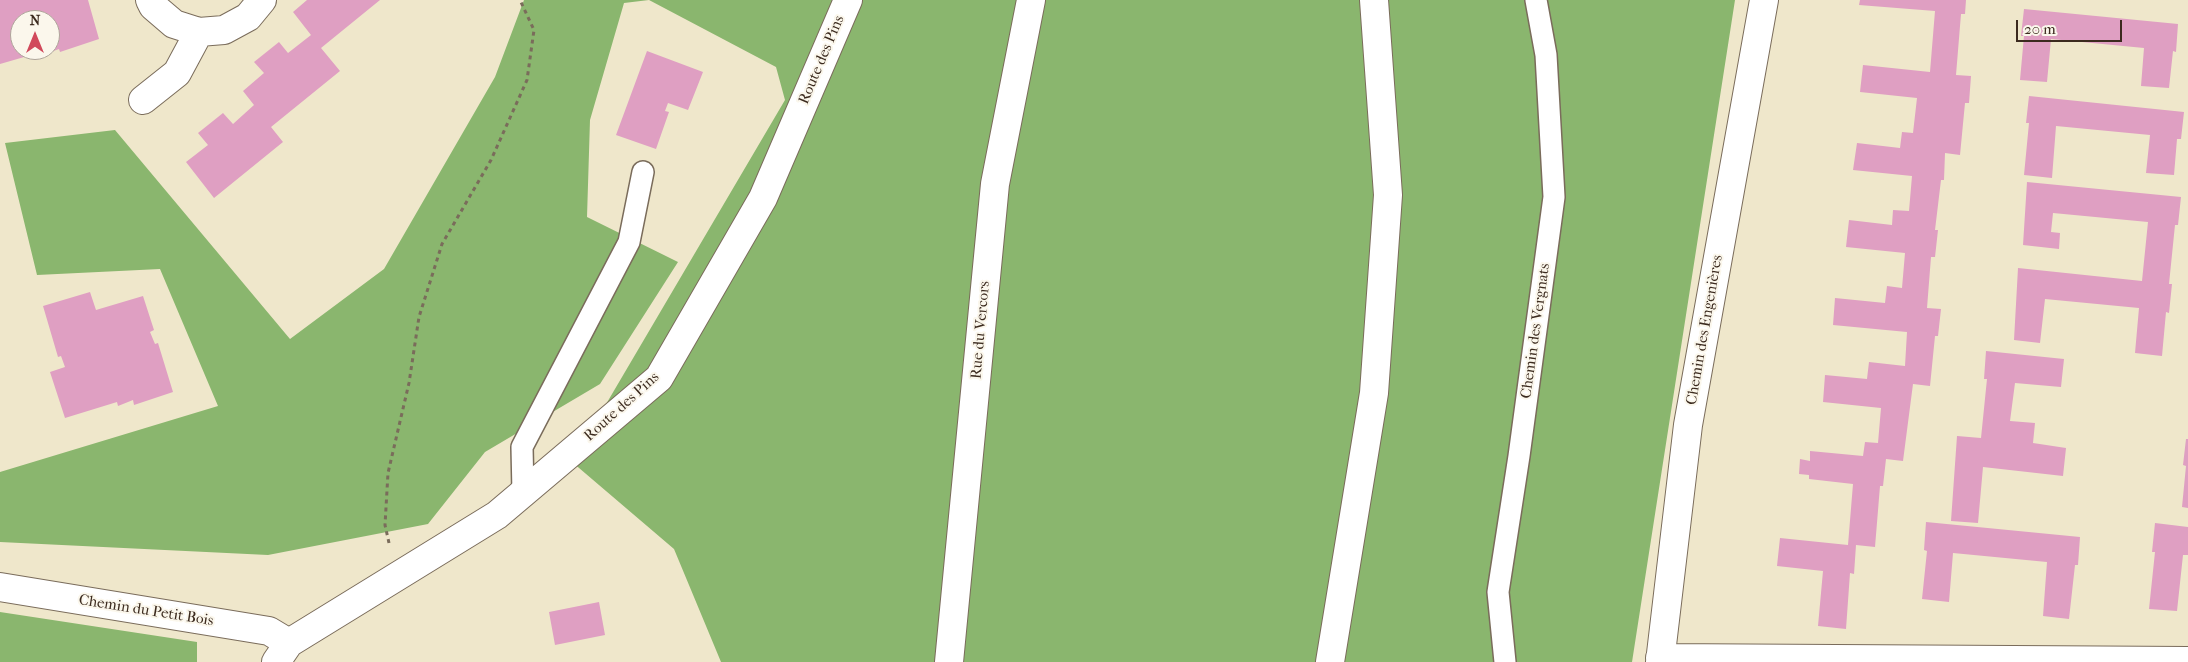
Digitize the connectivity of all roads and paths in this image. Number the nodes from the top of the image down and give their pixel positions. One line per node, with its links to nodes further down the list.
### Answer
1 (150, 0): 9 (street)
2 (262, 0): 9 (street)
3 (520, 0): 13 (path)
4 (848, 0): 12 (street, Route des Pins)
5 (1031, 0): 18 (street, Rue du Vercors)
6 (1374, 0): 19 (street)
7 (1536, 0): 20 (lane, Chemin des Vergnats)
8 (1764, 0): 16 (street, Chemin des Engenières)
9 (199, 32): 10 (street)
10 (143, 100)
11 (643, 172): 12 (lane)
12 (523, 493): 13 (street, Route des Pins)
13 (395, 579): 15 (street, Route des Pins)
14 (0, 587): 15 (street, Chemin du Petit Bois)
15 (282, 652)
16 (1660, 660): 17 (street)
17 (2188, 661)
18 (950, 662)
19 (1330, 662)
20 (1505, 662)

